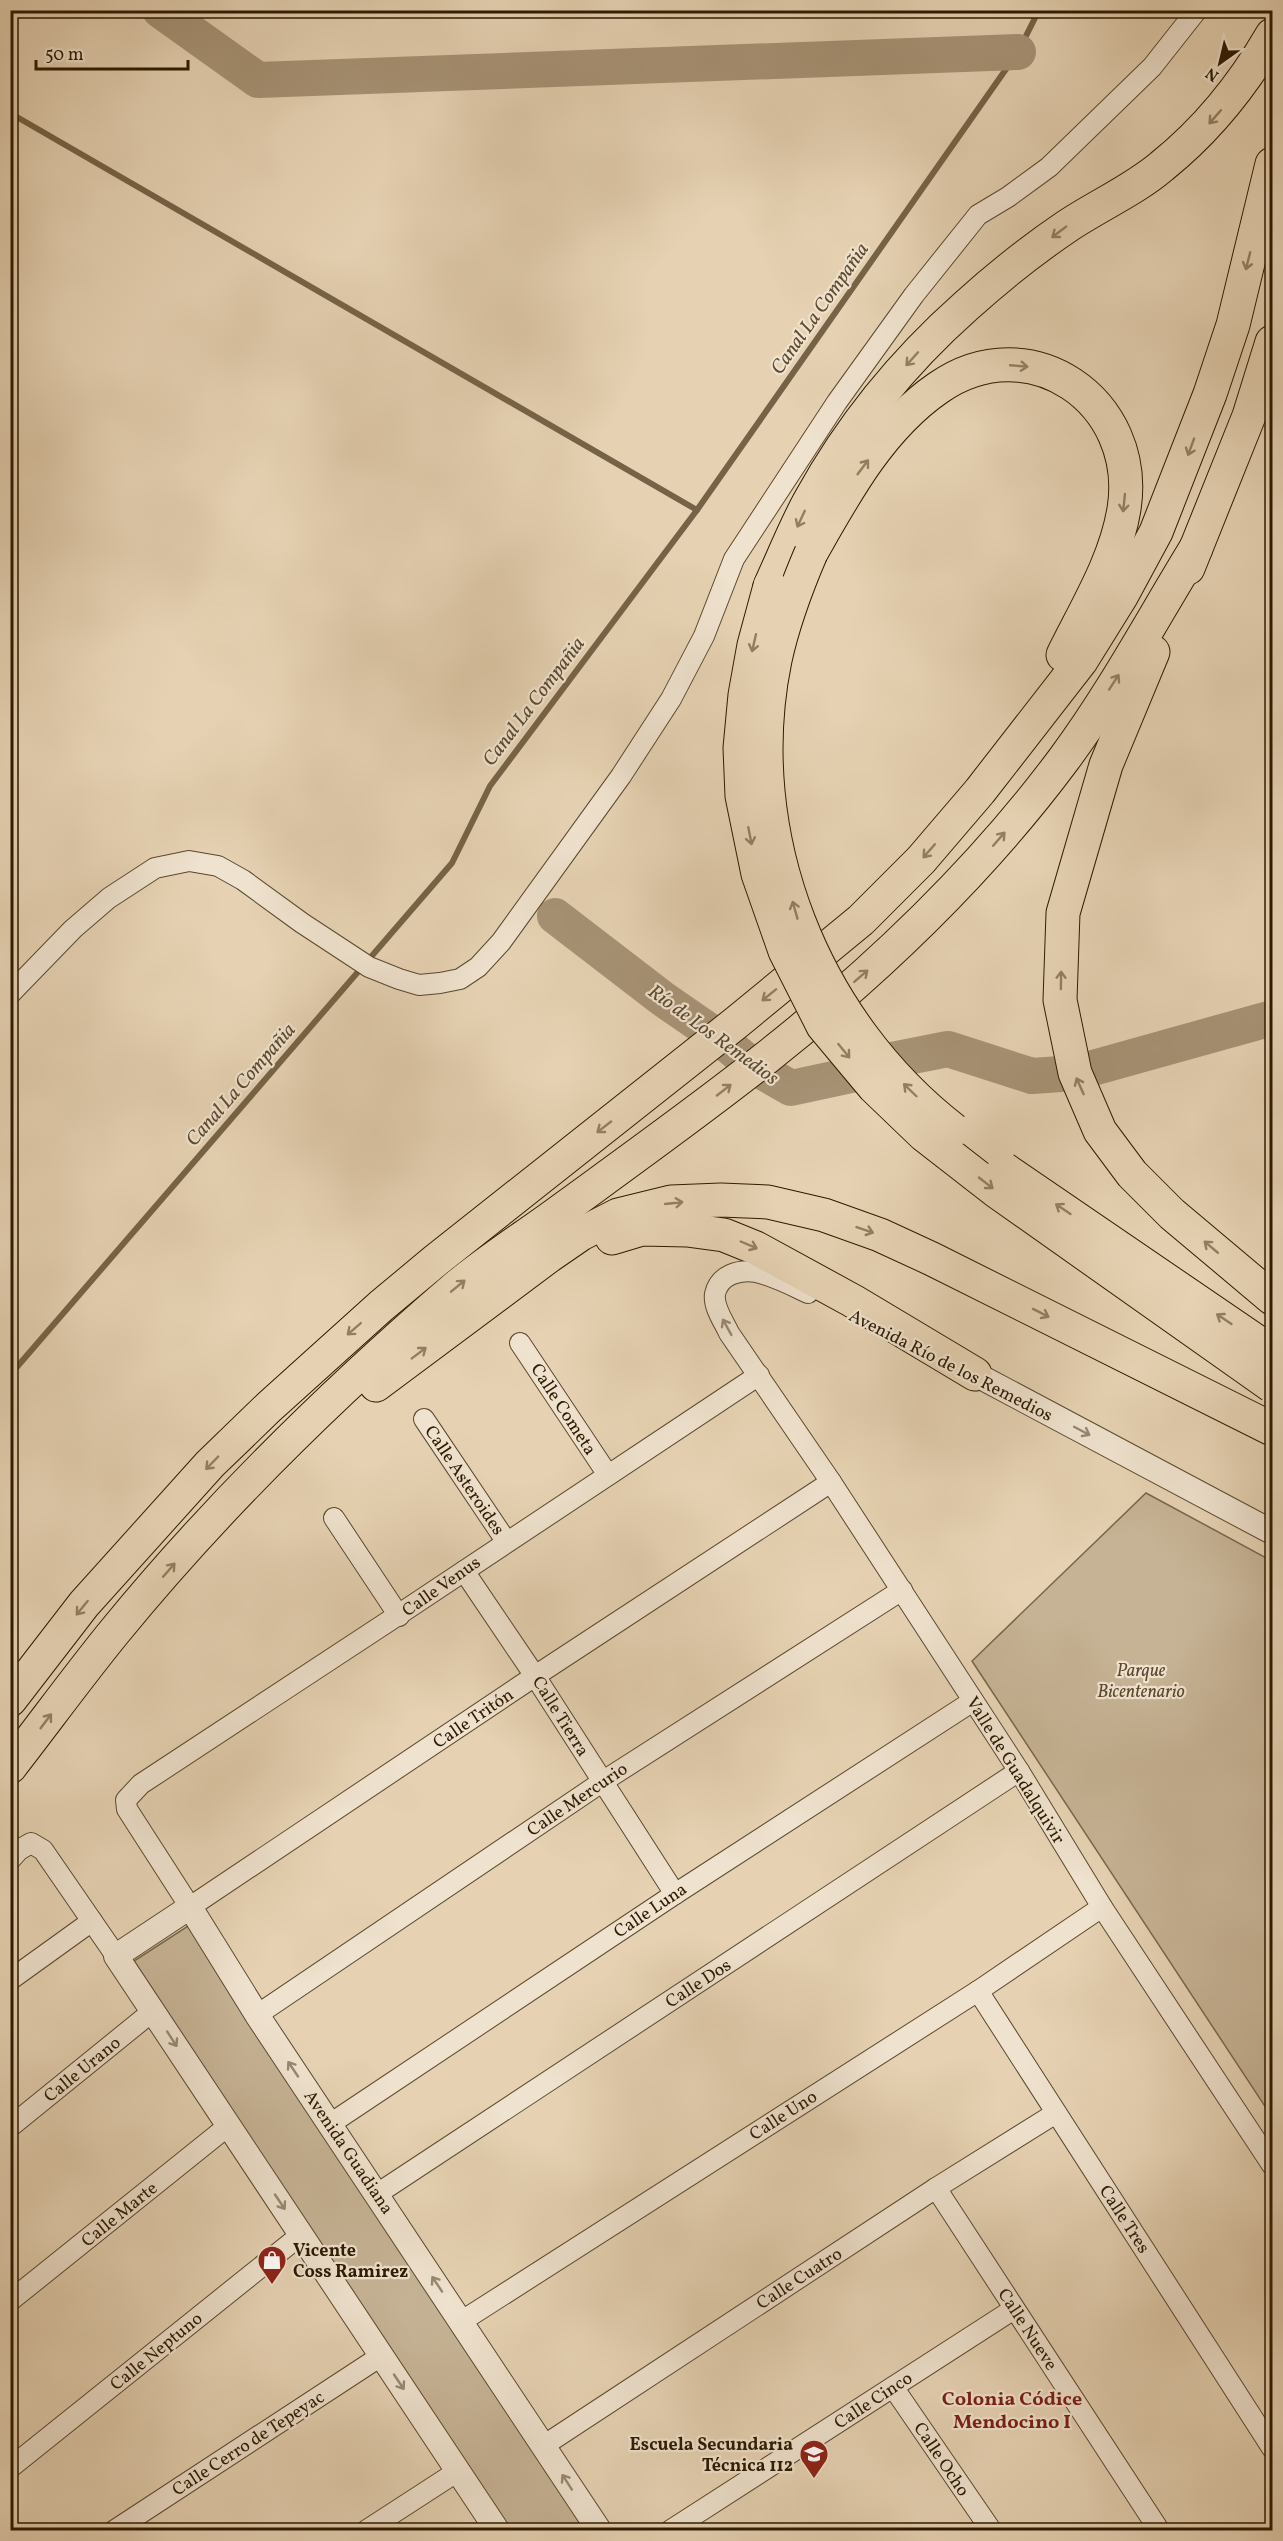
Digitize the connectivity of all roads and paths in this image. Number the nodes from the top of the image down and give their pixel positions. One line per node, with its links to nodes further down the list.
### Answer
1 (1197, 10): 7 (street)
2 (1272, 34): 14 (highway, one-way to 14, bridge)
3 (1272, 164): 6 (highway, one-way to 6)
4 (1272, 342): 5 (highway)
5 (1196, 548): 9 (highway, one-way to 5); 19 (highway, one-way to 5)
6 (1021, 742): 11 (highway, one-way to 6, bridge); 27 (highway, one-way to 27)
7 (10, 994)
8 (549, 1256): 12 (highway, one-way to 12); 16 (highway, one-way to 16); 19 (highway, one-way to 8)
9 (1272, 1298)
10 (520, 1343): 17 (street, Calle Cometa)
11 (1272, 1352)
12 (975, 1374): 13 (street, Avenida Río de los Remedios, one-way to 12); 21 (street, Avenida Río de los Remedios, one-way to 21)
13 (759, 1375): 17 (street, Calle Venus); 18 (street, Valle de Guadalquivir)
14 (1272, 1386)
15 (424, 1419): 22 (street, Calle Asteroides)
16 (1272, 1429)
17 (608, 1476): 22 (street, Calle Venus)
18 (831, 1482): 24 (street, Valle de Guadalquivir); 26 (street, Calle Tritón)
19 (239, 1490): 29 (highway, one-way to 19)
20 (334, 1518): 25 (street)
21 (1272, 1532)
22 (506, 1541): 23 (street, Calle Venus)
23 (464, 1571): 25 (street, Calle Venus); 26 (street, Calle Tierra)
24 (902, 1590): 28 (street, Valle de Guadalquivir); 31 (street, Calle Mercurio)
25 (399, 1616): 32 (street, Calle Venus)
26 (536, 1676): 31 (street, Calle Tierra); 35 (street, Calle Tritón)
27 (10, 1700)
28 (974, 1701): 30 (street, Valle de Guadalquivir); 34 (street, Calle Luna)
29 (10, 1767)
30 (1018, 1771): 36 (street, Valle de Guadalquivir); 49 (street, Calle Dos)
31 (602, 1782): 34 (street, Calle Tierra); 42 (street, Calle Mercurio)
32 (126, 1800): 35 (street, Avenida Guadiana)
33 (10, 1860): 37 (street)
34 (675, 1894): 44 (street, Calle Luna)
35 (190, 1907): 38 (street, Calle Tritón); 42 (street, Avenida Guadiana)
36 (1102, 1907): 40 (street, Calle Uno); 47 (street, Valle de Guadalquivir)
37 (92, 1921): 38 (street); 39 (street)
38 (116, 1956): 41 (street)
39 (10, 1980)
40 (978, 1991): 43 (street, Calle Tres); 53 (street, Calle Uno)
41 (153, 2011): 45 (street, one-way to 45); 46 (street, Calle Urano)
42 (257, 2015): 44 (street, Avenida Guadiana, one-way to 42)
43 (1056, 2113): 48 (street, Calle Cuatro); 56 (street, Calle Tres)
44 (330, 2124): 49 (street, Avenida Guadiana)
45 (228, 2126): 50 (street, one-way to 50); 51 (street, Calle Marte)
46 (10, 2127)
47 (1272, 2165)
48 (936, 2188): 52 (street, Calle Nueve); 57 (street, Calle Cuatro)
49 (377, 2194): 53 (street, Avenida Guadiana, one-way to 49)
50 (302, 2234): 54 (street); 59 (street, Calle Neptuno)
51 (10, 2301)
52 (1014, 2309): 55 (street, Calle Cinco); 67 (street, Calle Nueve)
53 (462, 2321): 57 (street, Avenida Guadiana)
54 (381, 2356): 60 (street, one-way to 60); 61 (street, Calle Cerro de Tepeyac)
55 (893, 2387): 65 (street, Calle Cinco); 66 (street, Calle Ocho)
56 (1266, 2425): 58 (street, Calle Tres)
57 (543, 2445): 64 (street, Avenida Guadiana, one-way to 57)
58 (1272, 2448)
59 (13, 2462)
60 (458, 2471): 62 (street); 63 (street)
61 (114, 2530)
62 (367, 2530)
63 (497, 2530)
64 (599, 2530)
65 (671, 2530)
66 (991, 2530)
67 (1159, 2530)

